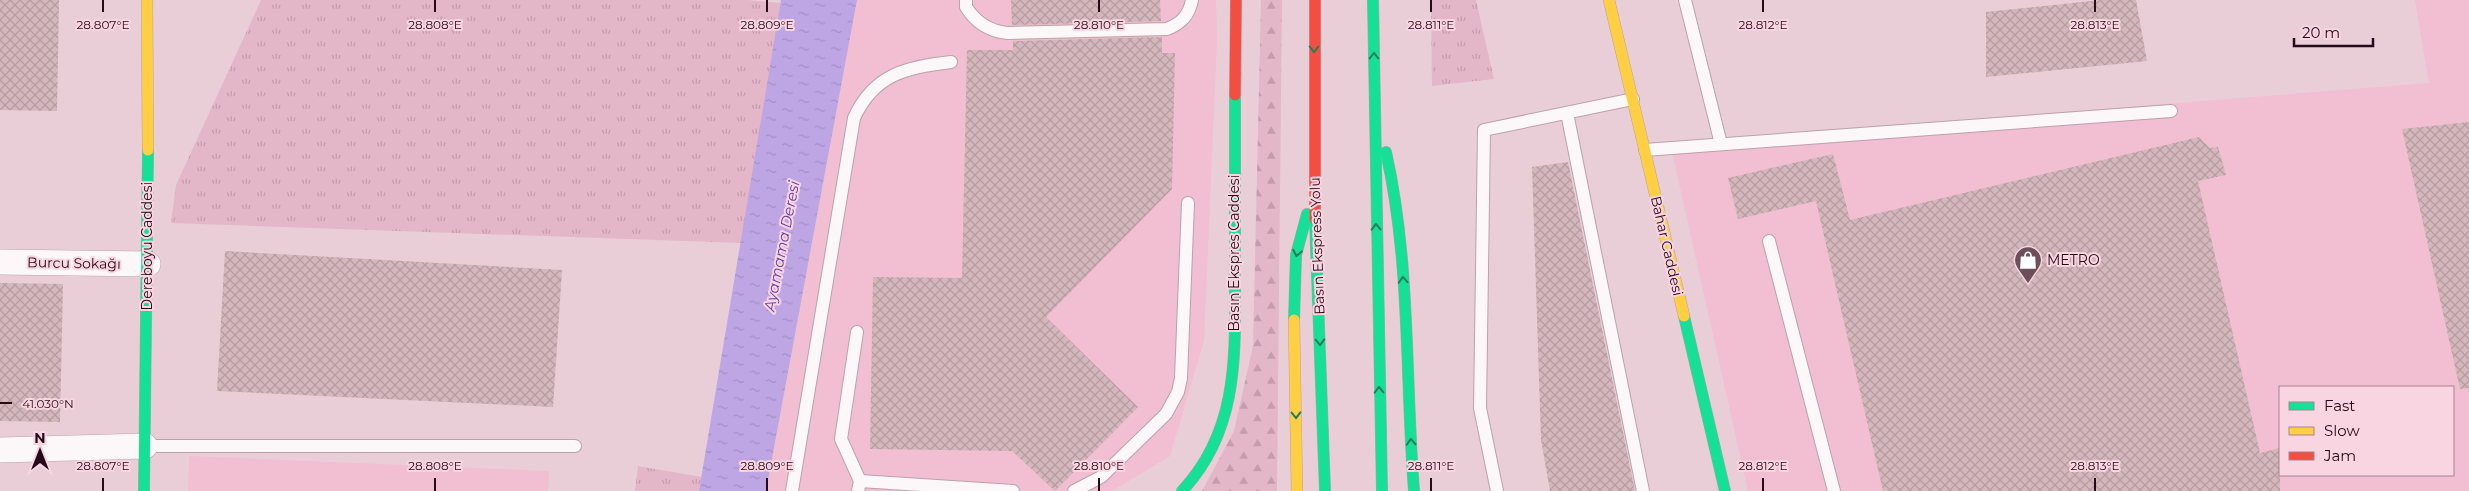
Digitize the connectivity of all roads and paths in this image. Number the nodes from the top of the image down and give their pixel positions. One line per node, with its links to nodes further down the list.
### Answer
1 (147, 0): 20 (main road, Dereboyu Caddesi)
2 (966, 0): 3 (lane)
3 (1192, 0)
4 (1236, 0): 30 (main road, Basın Ekspres Caddesi)
5 (1314, 0): 16 (main road, Basın Ekspress Yolu, one-way to 16)
6 (1373, 0): 11 (main road, one-way to 6)
7 (1609, 0): 10 (main road, Bahar Caddesi)
8 (1685, 0): 14 (lane)
9 (951, 62): 27 (lane)
10 (1633, 99): 13 (lane); 15 (main road, Bahar Caddesi)
11 (1374, 104): 33 (main road, one-way to 11); 34 (main road, one-way to 11)
12 (2171, 111): 14 (lane)
13 (1566, 113): 35 (lane); 36 (lane)
14 (1721, 144): 15 (lane)
15 (1644, 150): 37 (main road, Bahar Caddesi)
16 (1314, 189): 31 (main road, one-way to 31); 32 (main road, Basın Ekspress Yolu, one-way to 32)
17 (1188, 203): 29 (lane)
18 (1769, 241): 38 (lane)
19 (0, 262): 20 (street, Burcu Sokağı)
20 (148, 264): 22 (main road, Dereboyu Caddesi)
21 (857, 332): 25 (lane)
22 (145, 446): 23 (lane); 24 (street); 26 (main road, Dereboyu Caddesi)
23 (574, 446)
24 (0, 450)
25 (859, 486): 28 (lane)
26 (144, 491)
27 (792, 491)
28 (1013, 491)
29 (1074, 491)
30 (1182, 491)
31 (1297, 491)
32 (1325, 491)
33 (1382, 491)
34 (1414, 491)
35 (1497, 491)
36 (1643, 491)
37 (1725, 491)
38 (1834, 491)

